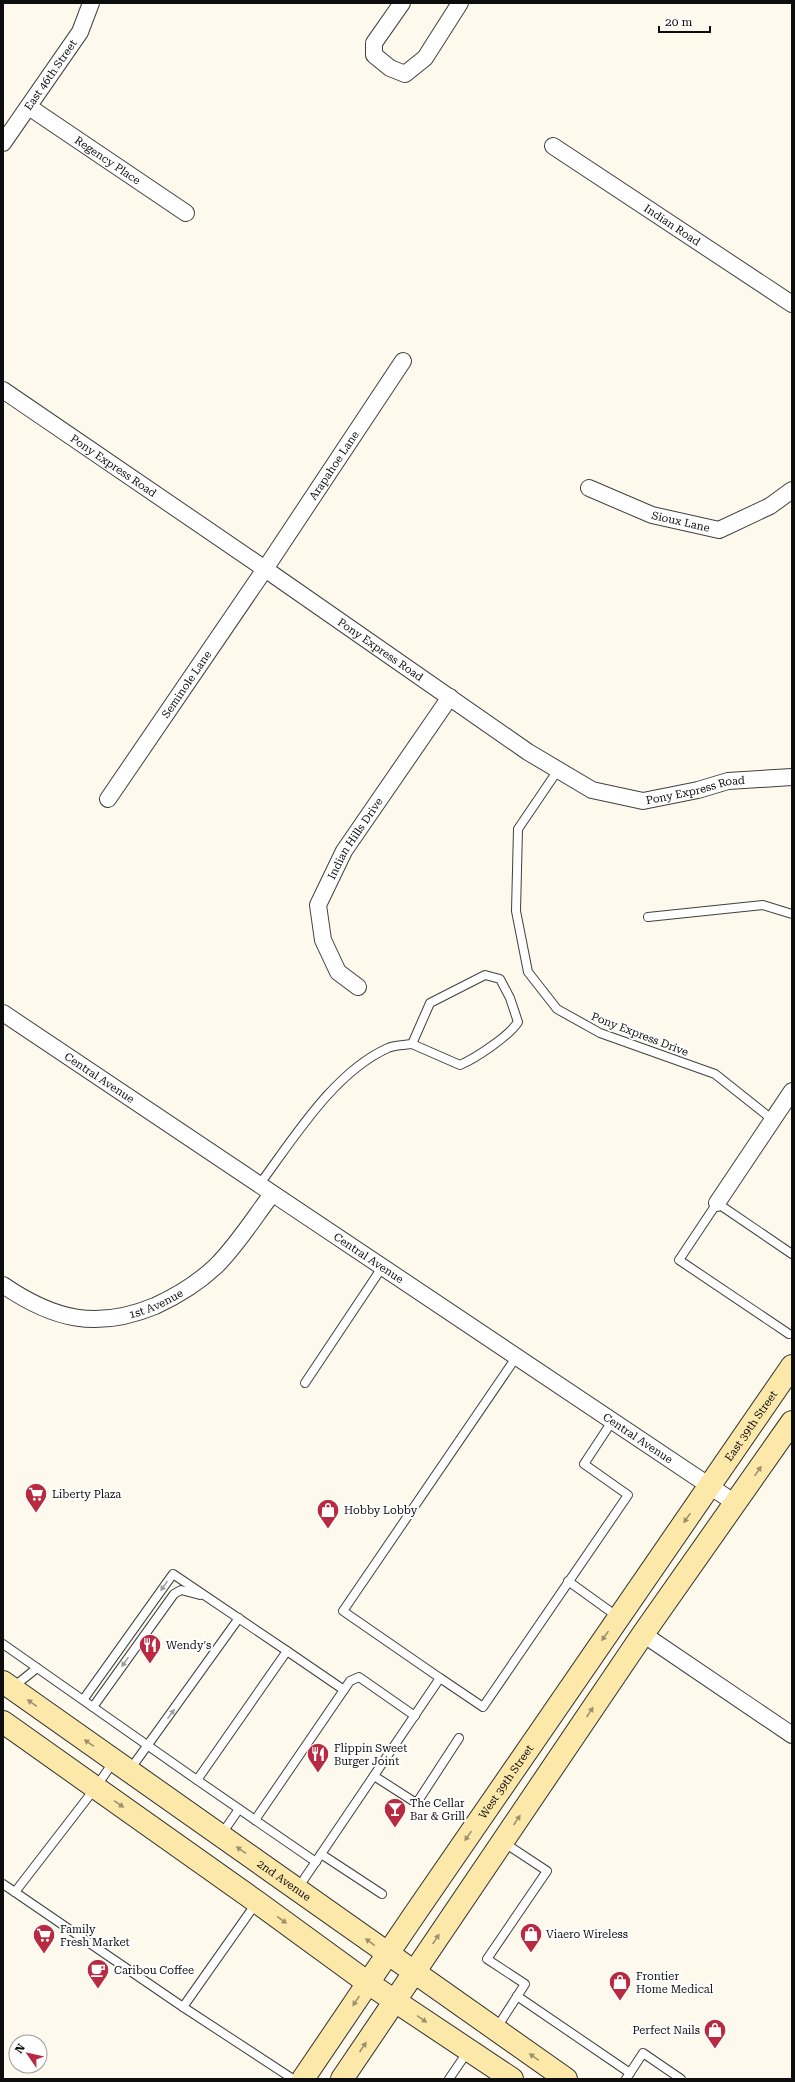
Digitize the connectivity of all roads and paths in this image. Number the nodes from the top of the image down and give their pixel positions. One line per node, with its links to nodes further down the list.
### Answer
1 (91, 3): 4 (street, East 46th Street)
2 (402, 3): 3 (street)
3 (460, 3)
4 (29, 108): 5 (street, East 46th Street); 7 (street, Regency Place)
5 (3, 142)
6 (553, 146): 8 (street, Indian Road)
7 (186, 213)
8 (792, 304)
9 (403, 361): 13 (street, Arapahoe Lane)
10 (3, 390): 13 (street, Pony Express Road)
11 (589, 488): 12 (street, Sioux Lane)
12 (792, 490)
13 (265, 569): 14 (street, Pony Express Road); 17 (street, Seminole Lane)
14 (450, 697): 15 (street, Pony Express Road); 20 (street, Indian Hills Drive)
15 (558, 770): 16 (street, Pony Express Road); 24 (lane, Pony Express Drive)
16 (792, 777)
17 (108, 799)
18 (792, 914): 19 (lane)
19 (648, 917)
20 (358, 987)
21 (3, 1013): 25 (street, Central Avenue)
22 (412, 1044): 22 (lane); 25 (lane)
23 (792, 1091): 24 (street)
24 (773, 1120): 27 (street)
25 (259, 1185): 26 (street, Central Avenue)
26 (272, 1194): 29 (street, Central Avenue); 30 (street, 1st Avenue)
27 (718, 1203): 28 (lane); 31 (lane)
28 (792, 1254)
29 (383, 1266): 32 (street, Central Avenue); 34 (lane)
30 (3, 1285)
31 (789, 1334)
32 (517, 1356): 35 (street, Central Avenue); 47 (lane)
33 (792, 1366): 37 (main road, East 39th Street)
34 (305, 1382)
35 (613, 1420): 37 (street, Central Avenue); 39 (lane)
36 (792, 1422): 38 (main road, one-way to 36)
37 (709, 1486): 38 (street, Central Avenue); 41 (main road, West 39th Street, one-way to 41)
38 (735, 1503): 43 (main road)
39 (568, 1582): 41 (lane); 47 (lane)
40 (210, 1598): 42 (lane); 50 (lane, one-way to 50); 51 (lane, one-way to 51)
41 (618, 1617): 72 (main road, West 39th Street, one-way to 72)
42 (240, 1618): 45 (lane); 56 (lane, one-way to 42)
43 (643, 1634): 54 (street); 64 (main road, one-way to 43)
44 (3, 1644): 46 (lane)
45 (286, 1651): 49 (lane); 59 (lane)
46 (37, 1668): 48 (lane); 50 (lane)
47 (440, 1678): 52 (lane)
48 (7, 1685): 57 (main road, 2nd Avenue, one-way to 48)
49 (344, 1690): 52 (lane); 62 (lane)
50 (83, 1700): 51 (lane)
51 (93, 1707): 56 (lane)
52 (415, 1716): 58 (lane)
53 (3, 1722): 60 (main road)
54 (792, 1735)
55 (460, 1738): 58 (lane)
56 (148, 1745): 57 (lane); 59 (lane)
57 (121, 1766): 60 (lane); 63 (main road, 2nd Avenue)
58 (374, 1776): 65 (lane)
59 (197, 1780): 61 (lane)
60 (96, 1787): 69 (lane); 71 (main road, one-way to 71)
61 (239, 1809): 62 (lane); 63 (lane)
62 (255, 1820): 66 (lane)
63 (221, 1836): 68 (main road, 2nd Avenue, one-way to 63)
64 (503, 1841): 73 (main road, one-way to 64); 75 (lane)
65 (321, 1854): 66 (lane); 70 (lane)
66 (316, 1862): 68 (lane)
67 (3, 1884): 69 (lane)
68 (297, 1890): 72 (main road, 2nd Avenue, one-way to 68)
69 (15, 1892): 77 (lane)
70 (382, 1894)
71 (257, 1902): 74 (main road, one-way to 74); 77 (lane)
72 (387, 1954): 73 (main road, 2nd Avenue); 74 (main road, West 39th Street)
73 (414, 1973): 76 (main road); 78 (main road, 2nd Avenue)
74 (368, 1983): 76 (main road); 83 (main road, West 39th Street, one-way to 83)
75 (517, 1996): 78 (lane); 80 (lane)
76 (395, 2001): 79 (main road, one-way to 79); 84 (main road, one-way to 76)
77 (183, 2008): 82 (lane)
78 (495, 2030): 86 (main road, 2nd Avenue, one-way to 78)
79 (469, 2050): 81 (lane); 85 (main road)
80 (628, 2076): 87 (lane)
81 (452, 2078)
82 (293, 2079)
83 (303, 2079)
84 (342, 2079)
85 (512, 2079)
86 (566, 2079)
87 (681, 2079)

